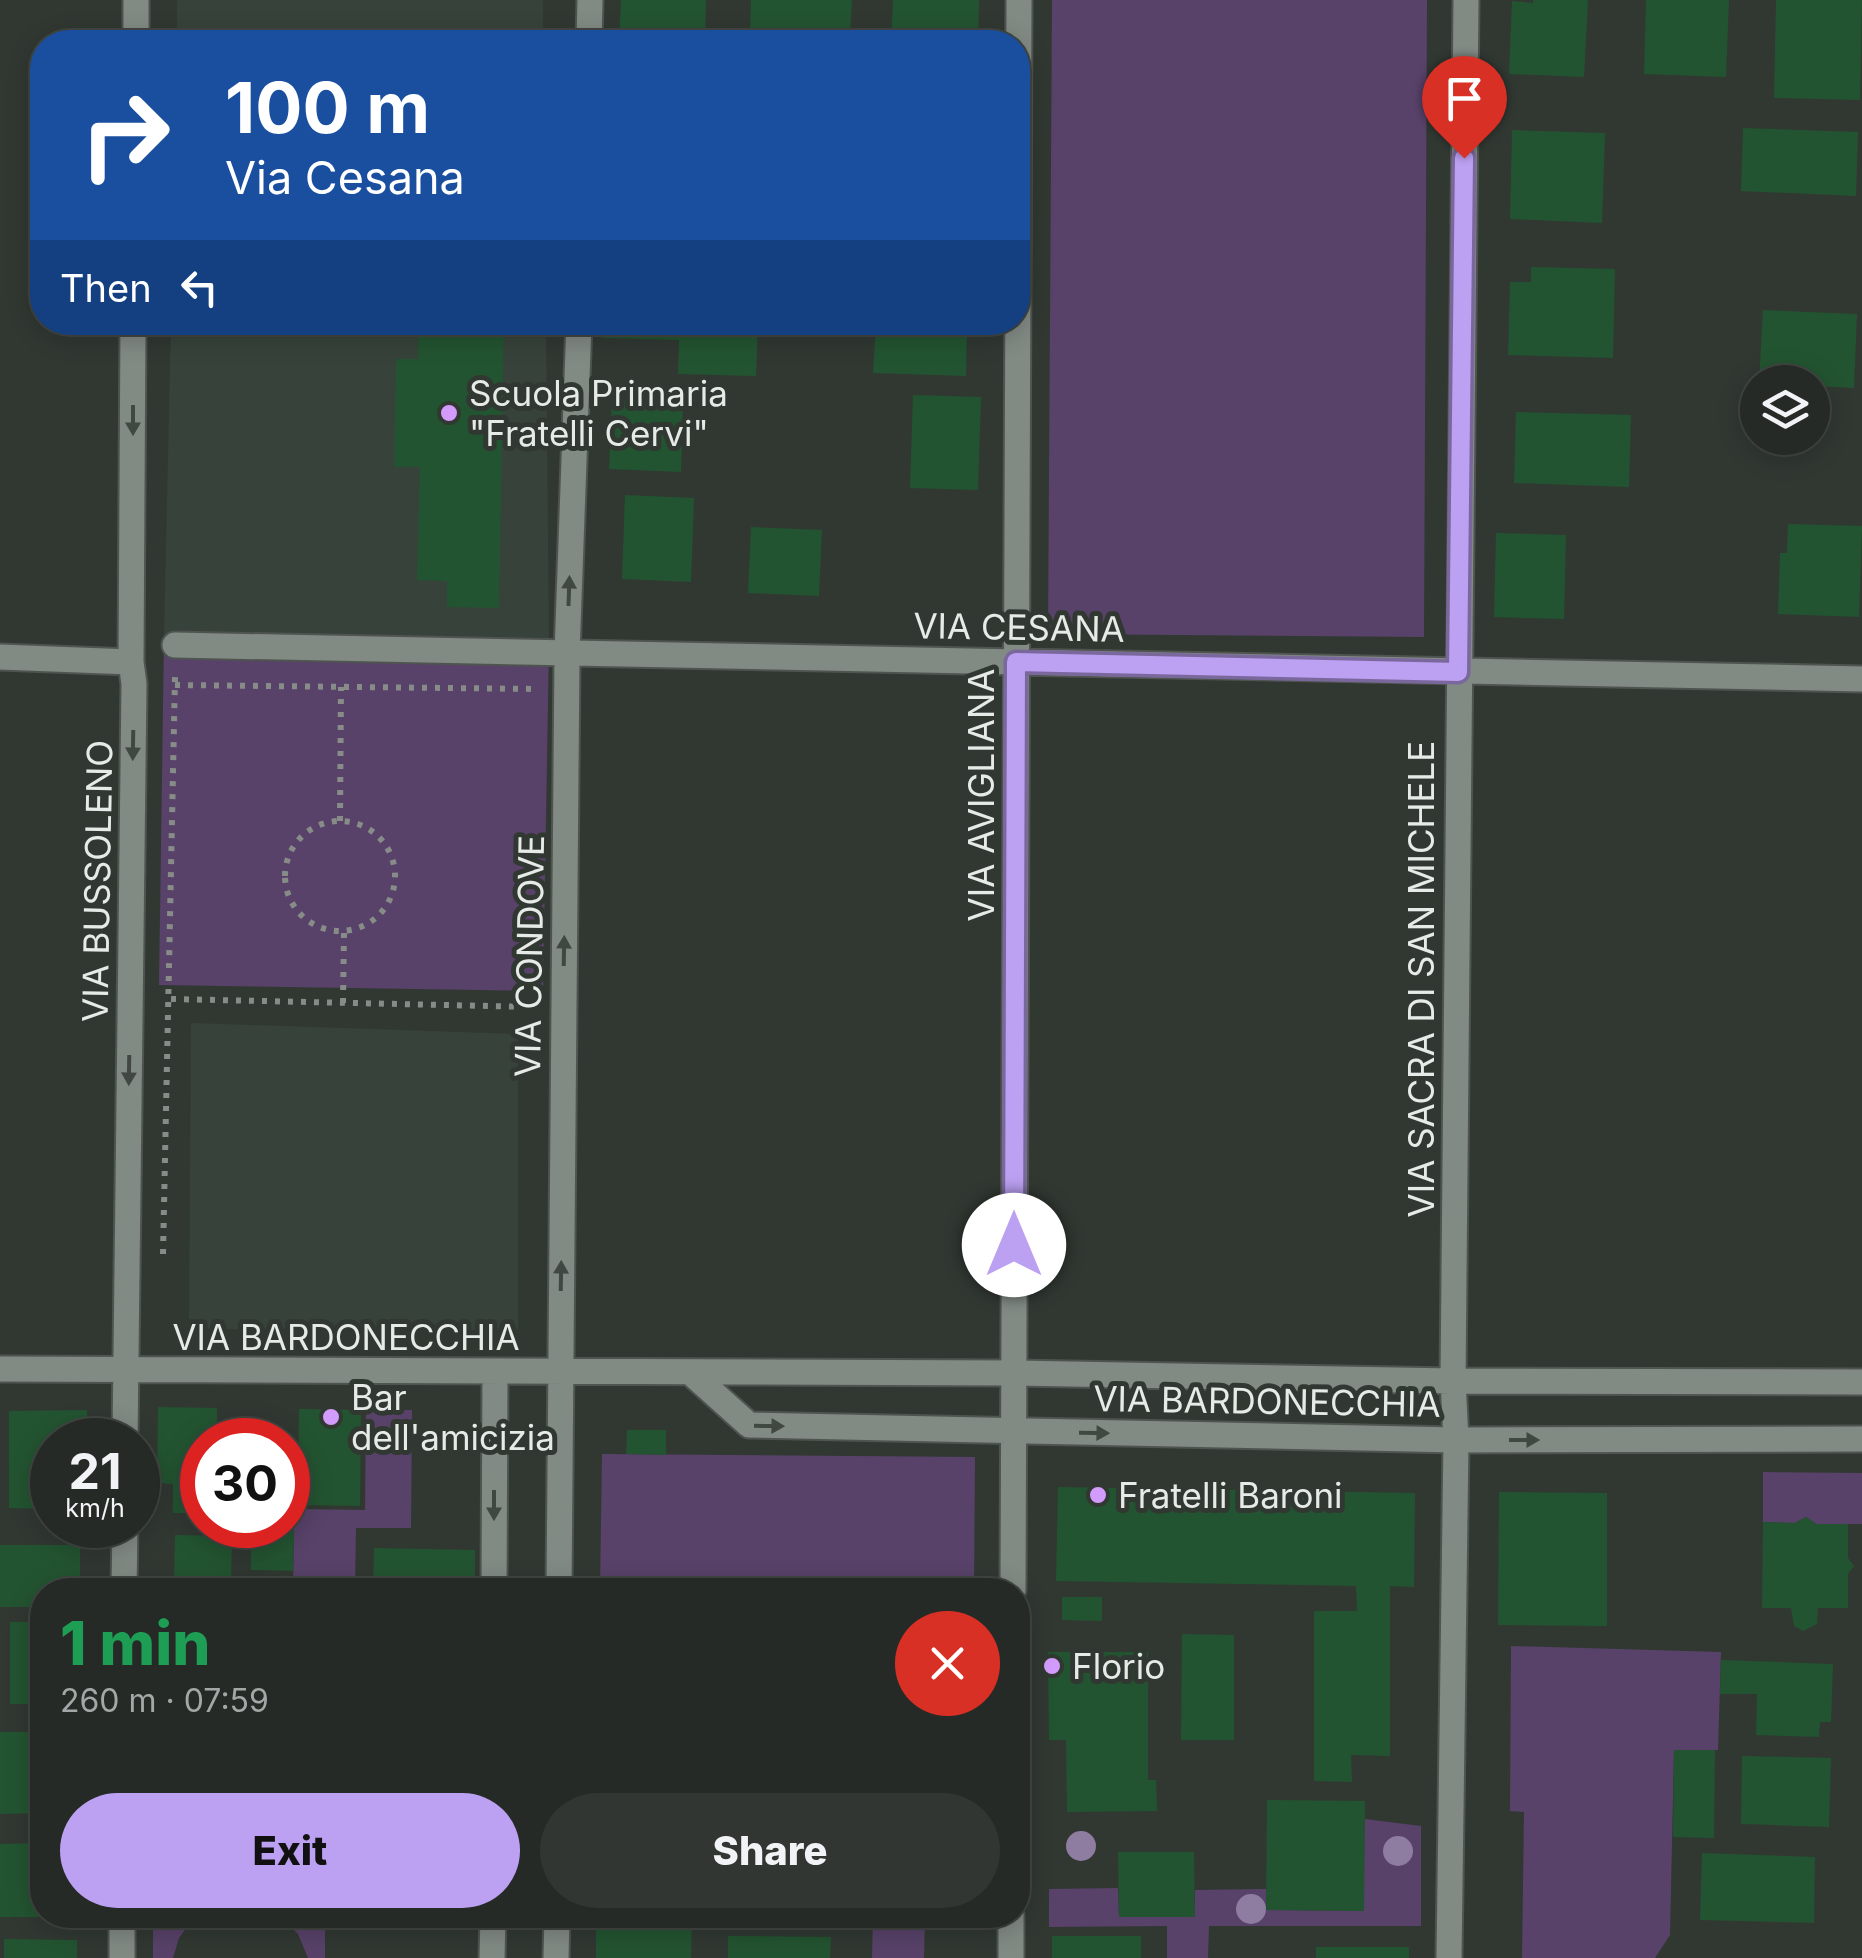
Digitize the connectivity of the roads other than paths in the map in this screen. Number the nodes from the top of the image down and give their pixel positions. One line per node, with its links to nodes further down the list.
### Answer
1 (136, 0): 5 (street)
2 (590, 0): 6 (street)
3 (1019, 0): 7 (street, VIA AVIGLIANA)
4 (1466, 0): 15 (street, VIA SACRA DI SAN MICHELE)
5 (136, 30)
6 (589, 30)
7 (1019, 30)
8 (134, 335): 16 (street, VIA BUSSOLENO, one-way to 16)
9 (579, 335): 12 (street, VIA CONDOVE, one-way to 9)
10 (1017, 335): 14 (street, VIA AVIGLIANA)
11 (176, 646): 12 (street, VIA CESANA)
12 (567, 654): 14 (street, VIA CESANA); 23 (street, VIA CONDOVE, one-way to 12)
13 (0, 657): 16 (street)
14 (1016, 662): 15 (street, VIA CESANA); 22 (street, VIA AVIGLIANA)
15 (1458, 672): 17 (street, VIA CESANA); 24 (street, VIA SACRA DI SAN MICHELE)
16 (132, 673): 19 (street, VIA BUSSOLENO, one-way to 19)
17 (1862, 679)
18 (0, 1369): 19 (street, VIA BARDONECCHIA)
19 (126, 1370): 20 (street, VIA BARDONECCHIA); 26 (street, VIA BUSSOLENO)
20 (495, 1373): 23 (street, VIA BARDONECCHIA); 32 (street, one-way to 32)
21 (692, 1373): 22 (street, VIA BARDONECCHIA); 23 (street, VIA BARDONECCHIA); 27 (street, VIA BARDONECCHIA, one-way to 27)
22 (1014, 1373): 24 (street, VIA BARDONECCHIA); 27 (street, VIA AVIGLIANA)
23 (560, 1374): 33 (street, VIA CONDOVE)
24 (1453, 1381): 25 (street, VIA BARDONECCHIA); 29 (street, VIA SACRA DI SAN MICHELE)
25 (1862, 1382)
26 (125, 1418)
27 (1013, 1432): 29 (street, VIA BARDONECCHIA, one-way to 29); 34 (street, VIA AVIGLIANA)
28 (1862, 1438): 29 (street, VIA BARDONECCHIA, one-way to 28)
29 (1456, 1440): 43 (street, VIA SACRA DI SAN MICHELE)
30 (125, 1548): 31 (street)
31 (124, 1578)
32 (494, 1578)
33 (559, 1578)
34 (1012, 1578)
35 (122, 1928): 39 (street)
36 (493, 1928): 40 (street)
37 (556, 1928): 41 (street)
38 (1012, 1928): 42 (street)
39 (122, 1958)
40 (492, 1958)
41 (556, 1958)
42 (1011, 1958)
43 (1449, 1958)

